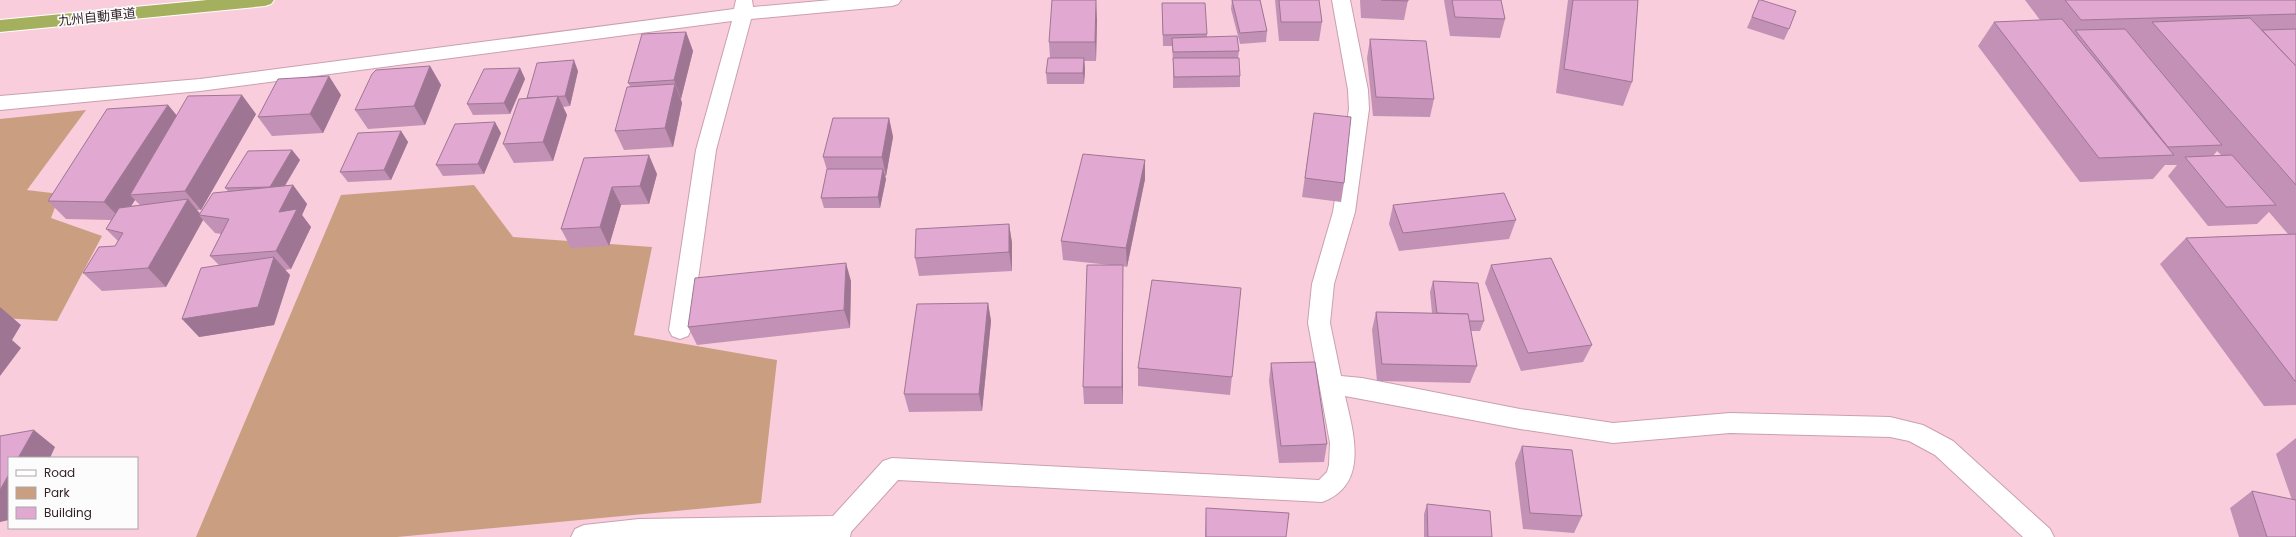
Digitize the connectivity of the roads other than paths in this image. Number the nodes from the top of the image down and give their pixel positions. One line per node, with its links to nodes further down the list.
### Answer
1 (265, 0): 5 (highway, 九州自動車道)
2 (892, 0): 4 (street)
3 (1341, 0): 8 (street)
4 (744, 7): 6 (street); 7 (street)
5 (0, 26)
6 (0, 103)
7 (680, 330)
8 (1331, 385): 9 (street); 11 (street)
9 (838, 532): 10 (street)
10 (584, 537)
11 (2041, 537)

